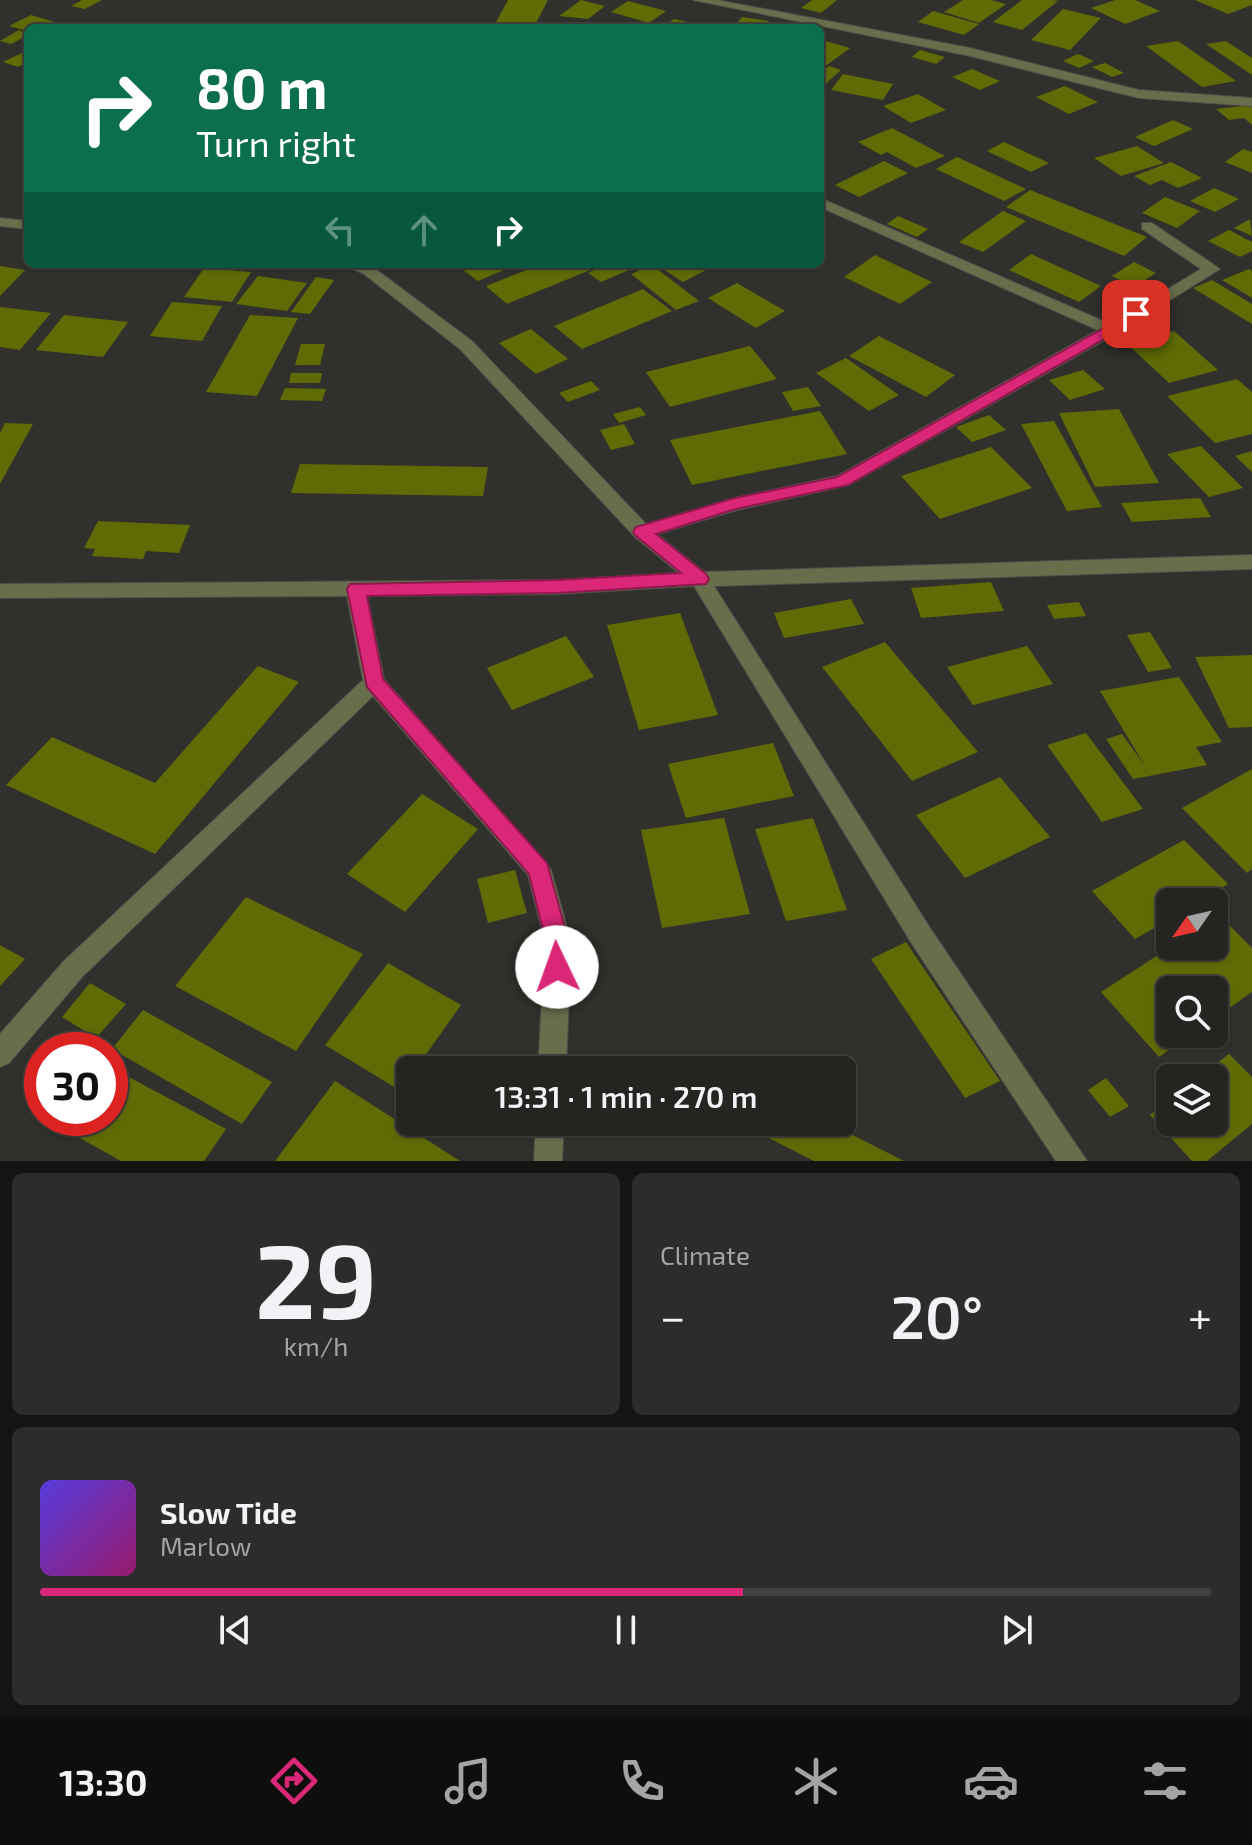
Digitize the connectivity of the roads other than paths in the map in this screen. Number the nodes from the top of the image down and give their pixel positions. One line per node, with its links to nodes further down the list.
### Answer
1 (699, 0): 2 (street)
2 (1252, 102)
3 (824, 204): 8 (street)
4 (0, 222): 5 (street)
5 (24, 225)
6 (1147, 226): 8 (street)
7 (362, 268): 9 (street)
8 (1111, 330): 9 (street)
9 (642, 532): 11 (street)
10 (1252, 562): 11 (street)
11 (700, 579): 12 (street); 19 (street)
12 (356, 589): 13 (street); 14 (street)
13 (0, 591)
14 (374, 682): 15 (street); 16 (street)
15 (0, 1054)
16 (553, 1056)
17 (549, 1136): 18 (street)
18 (548, 1161)
19 (1073, 1161)

